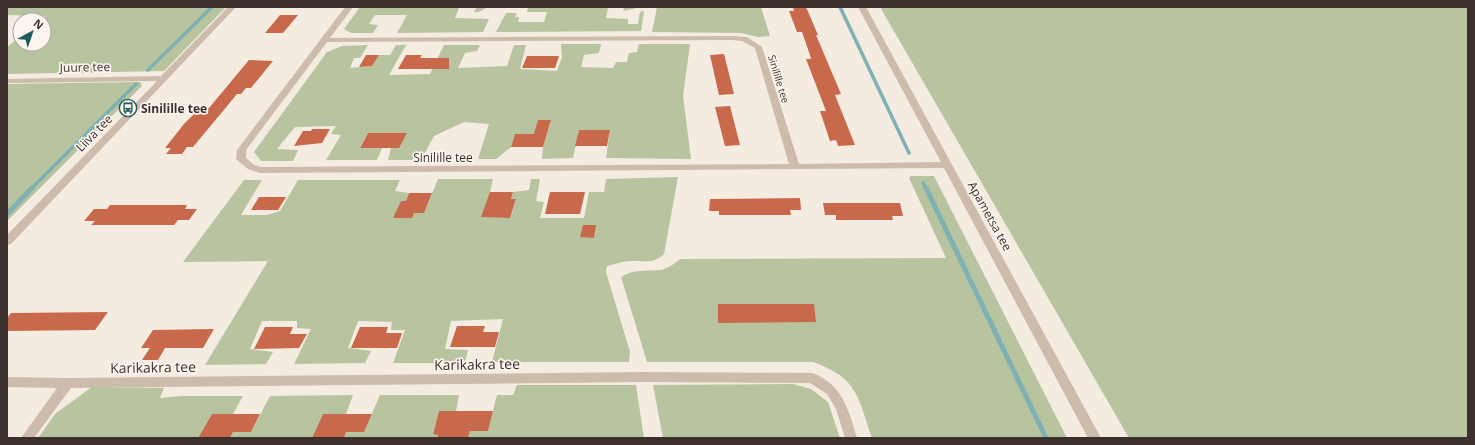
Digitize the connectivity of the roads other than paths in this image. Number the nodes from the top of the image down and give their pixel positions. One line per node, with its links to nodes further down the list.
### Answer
1 (232, 7): 5 (street, Liiva tee)
2 (349, 7): 4 (street, Sinilille tee)
3 (862, 7): 7 (street, Apametsa tee)
4 (324, 40): 8 (street, Sinilille tee); 8 (street, Sinilille tee)
5 (164, 78): 6 (street, Juure tee); 9 (street, Liiva tee)
6 (7, 80)
7 (947, 165): 8 (street, Sinilille tee); 14 (street, Apametsa tee)
8 (795, 167)
9 (7, 241)
10 (7, 382): 11 (street, Karikakra tee)
11 (68, 383): 12 (street); 13 (street, Karikakra tee)
12 (27, 438)
13 (851, 438)
14 (1095, 438)

